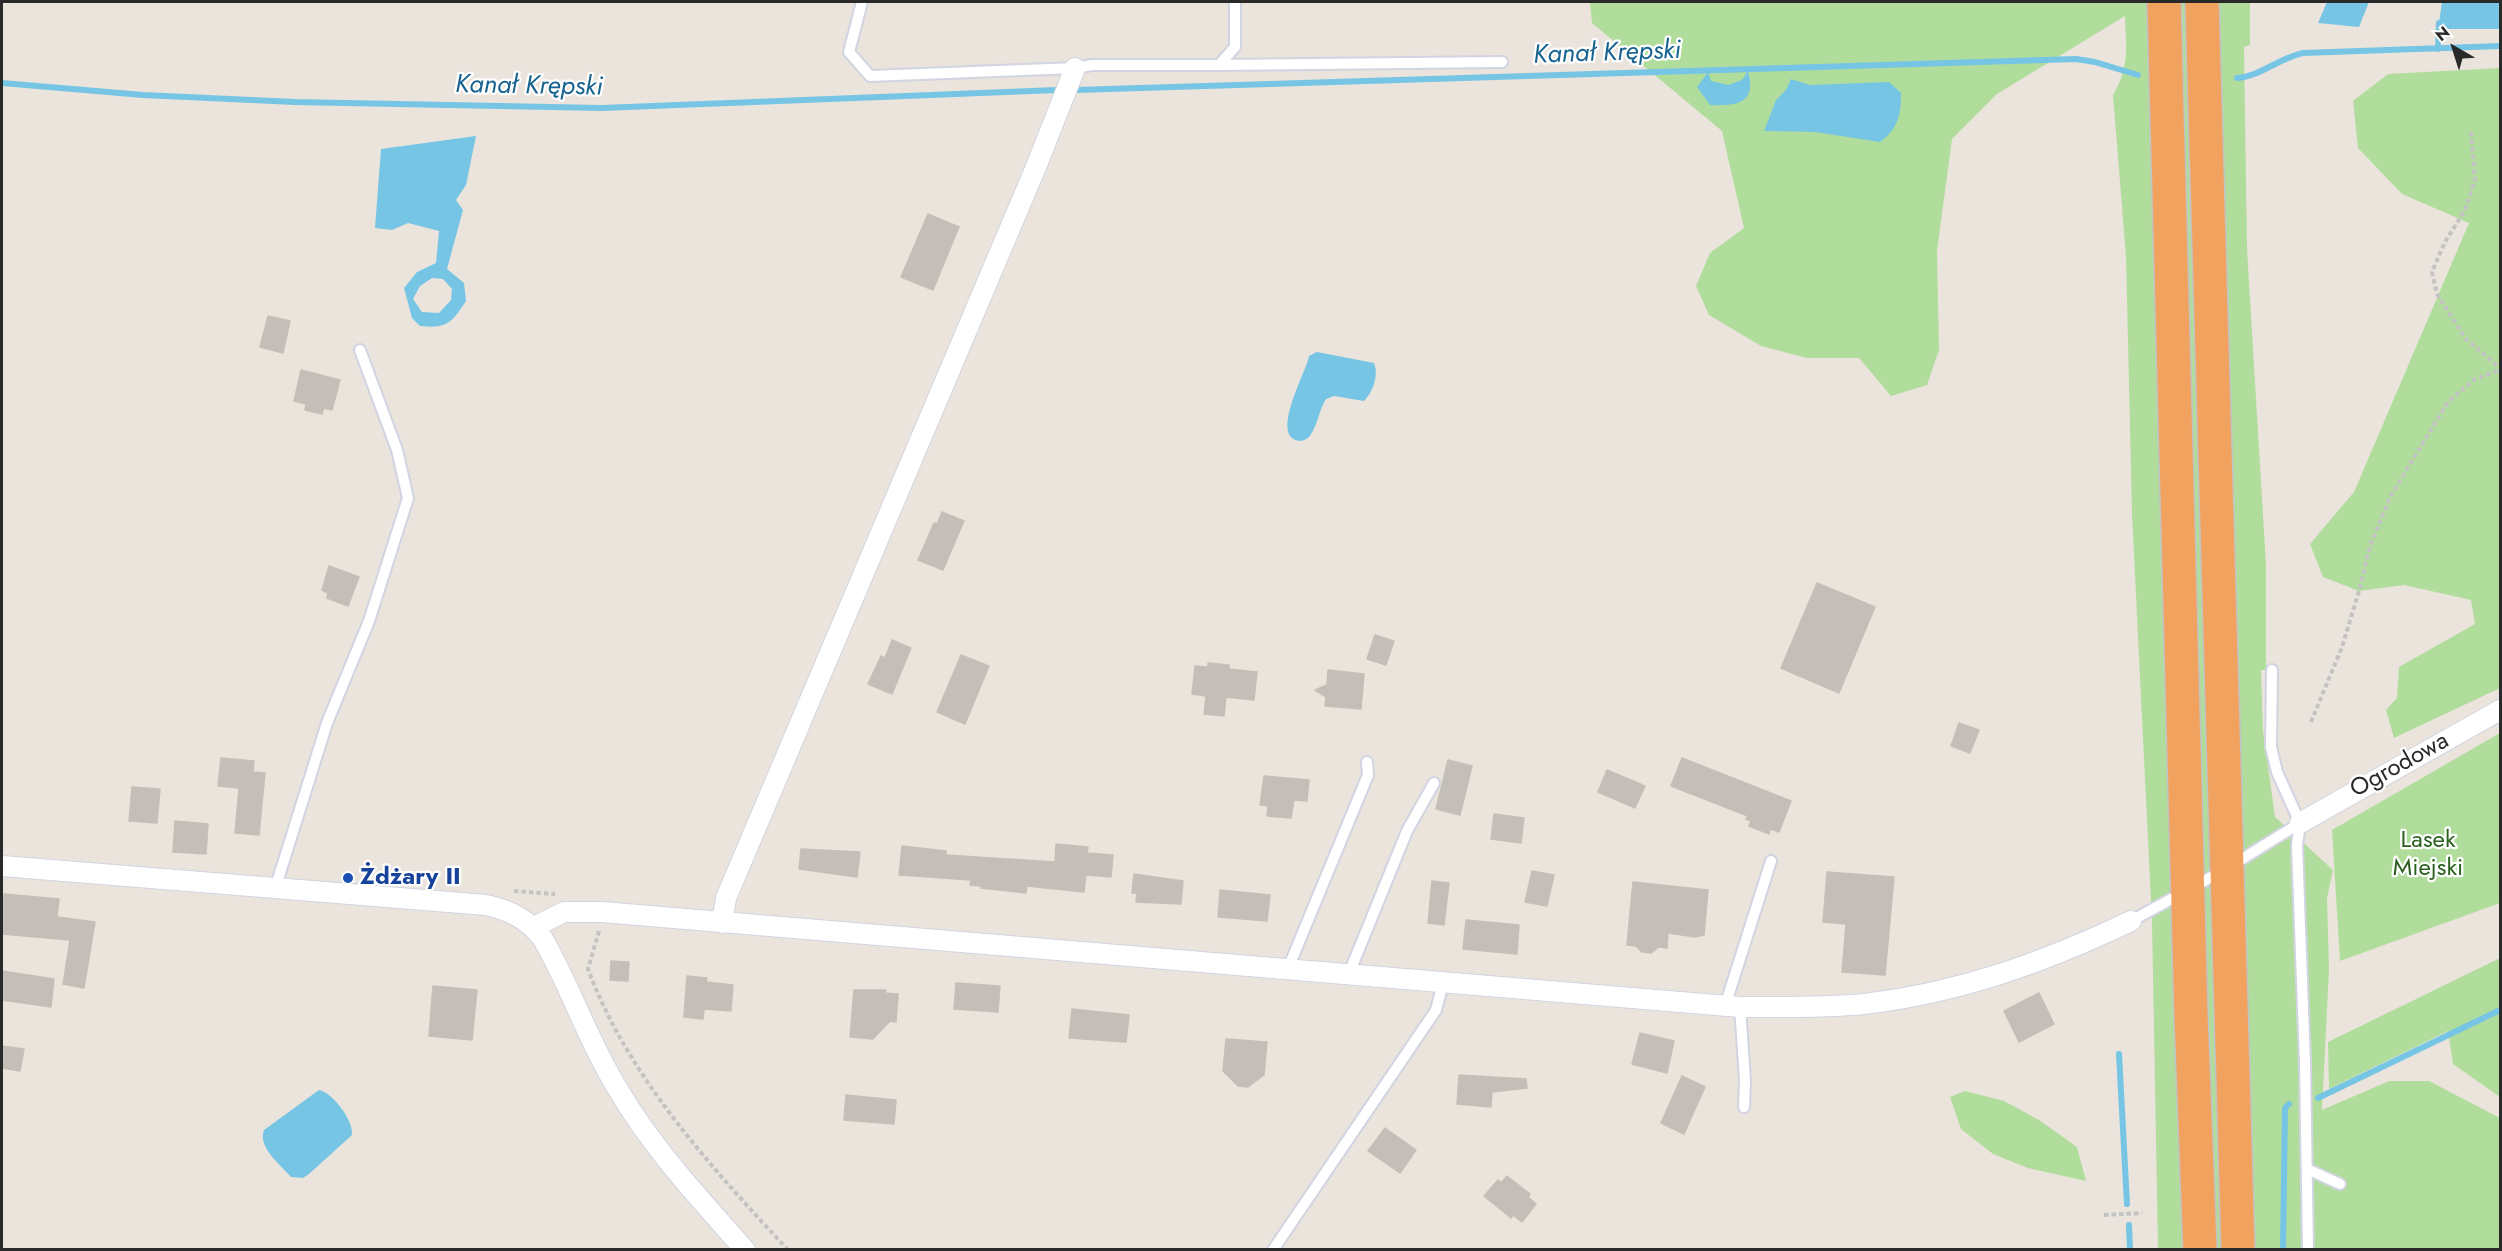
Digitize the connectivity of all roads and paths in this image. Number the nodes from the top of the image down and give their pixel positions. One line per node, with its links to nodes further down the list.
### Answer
1 (862, 2): 7 (lane)
2 (1235, 2): 6 (lane)
3 (2164, 2): 21 (highway)
4 (2202, 2): 19 (highway)
5 (1502, 63): 6 (lane)
6 (1219, 65): 7 (lane)
7 (1075, 68): 24 (street)
8 (2471, 132): 10 (path)
9 (360, 350): 20 (lane)
10 (2500, 369): 13 (path)
11 (2272, 670): 16 (lane)
12 (2500, 710): 16 (street, Ogrodowa)
13 (2311, 722)
14 (1367, 762): 26 (lane)
15 (1434, 783): 27 (lane)
16 (2300, 823): 19 (lane); 31 (lane)
17 (1771, 861): 29 (lane)
18 (2, 866): 20 (street)
19 (2226, 868): 21 (lane); 39 (highway)
20 (275, 889): 25 (street)
21 (2188, 889): 23 (lane); 38 (highway)
22 (602, 912): 24 (street); 25 (street); 36 (path)
23 (2131, 921): 29 (street)
24 (722, 923): 26 (street)
25 (534, 927): 35 (street)
26 (1287, 971): 27 (street)
27 (1348, 976): 28 (street)
28 (1443, 983): 29 (street); 37 (lane)
29 (1733, 1006): 30 (lane)
30 (1744, 1107)
31 (2307, 1169): 32 (lane); 40 (lane)
32 (2340, 1184)
33 (2142, 1213): 34 (path)
34 (2104, 1215)
35 (745, 1250)
36 (788, 1250)
37 (1273, 1250)
38 (2200, 1250)
39 (2238, 1250)
40 (2308, 1250)

